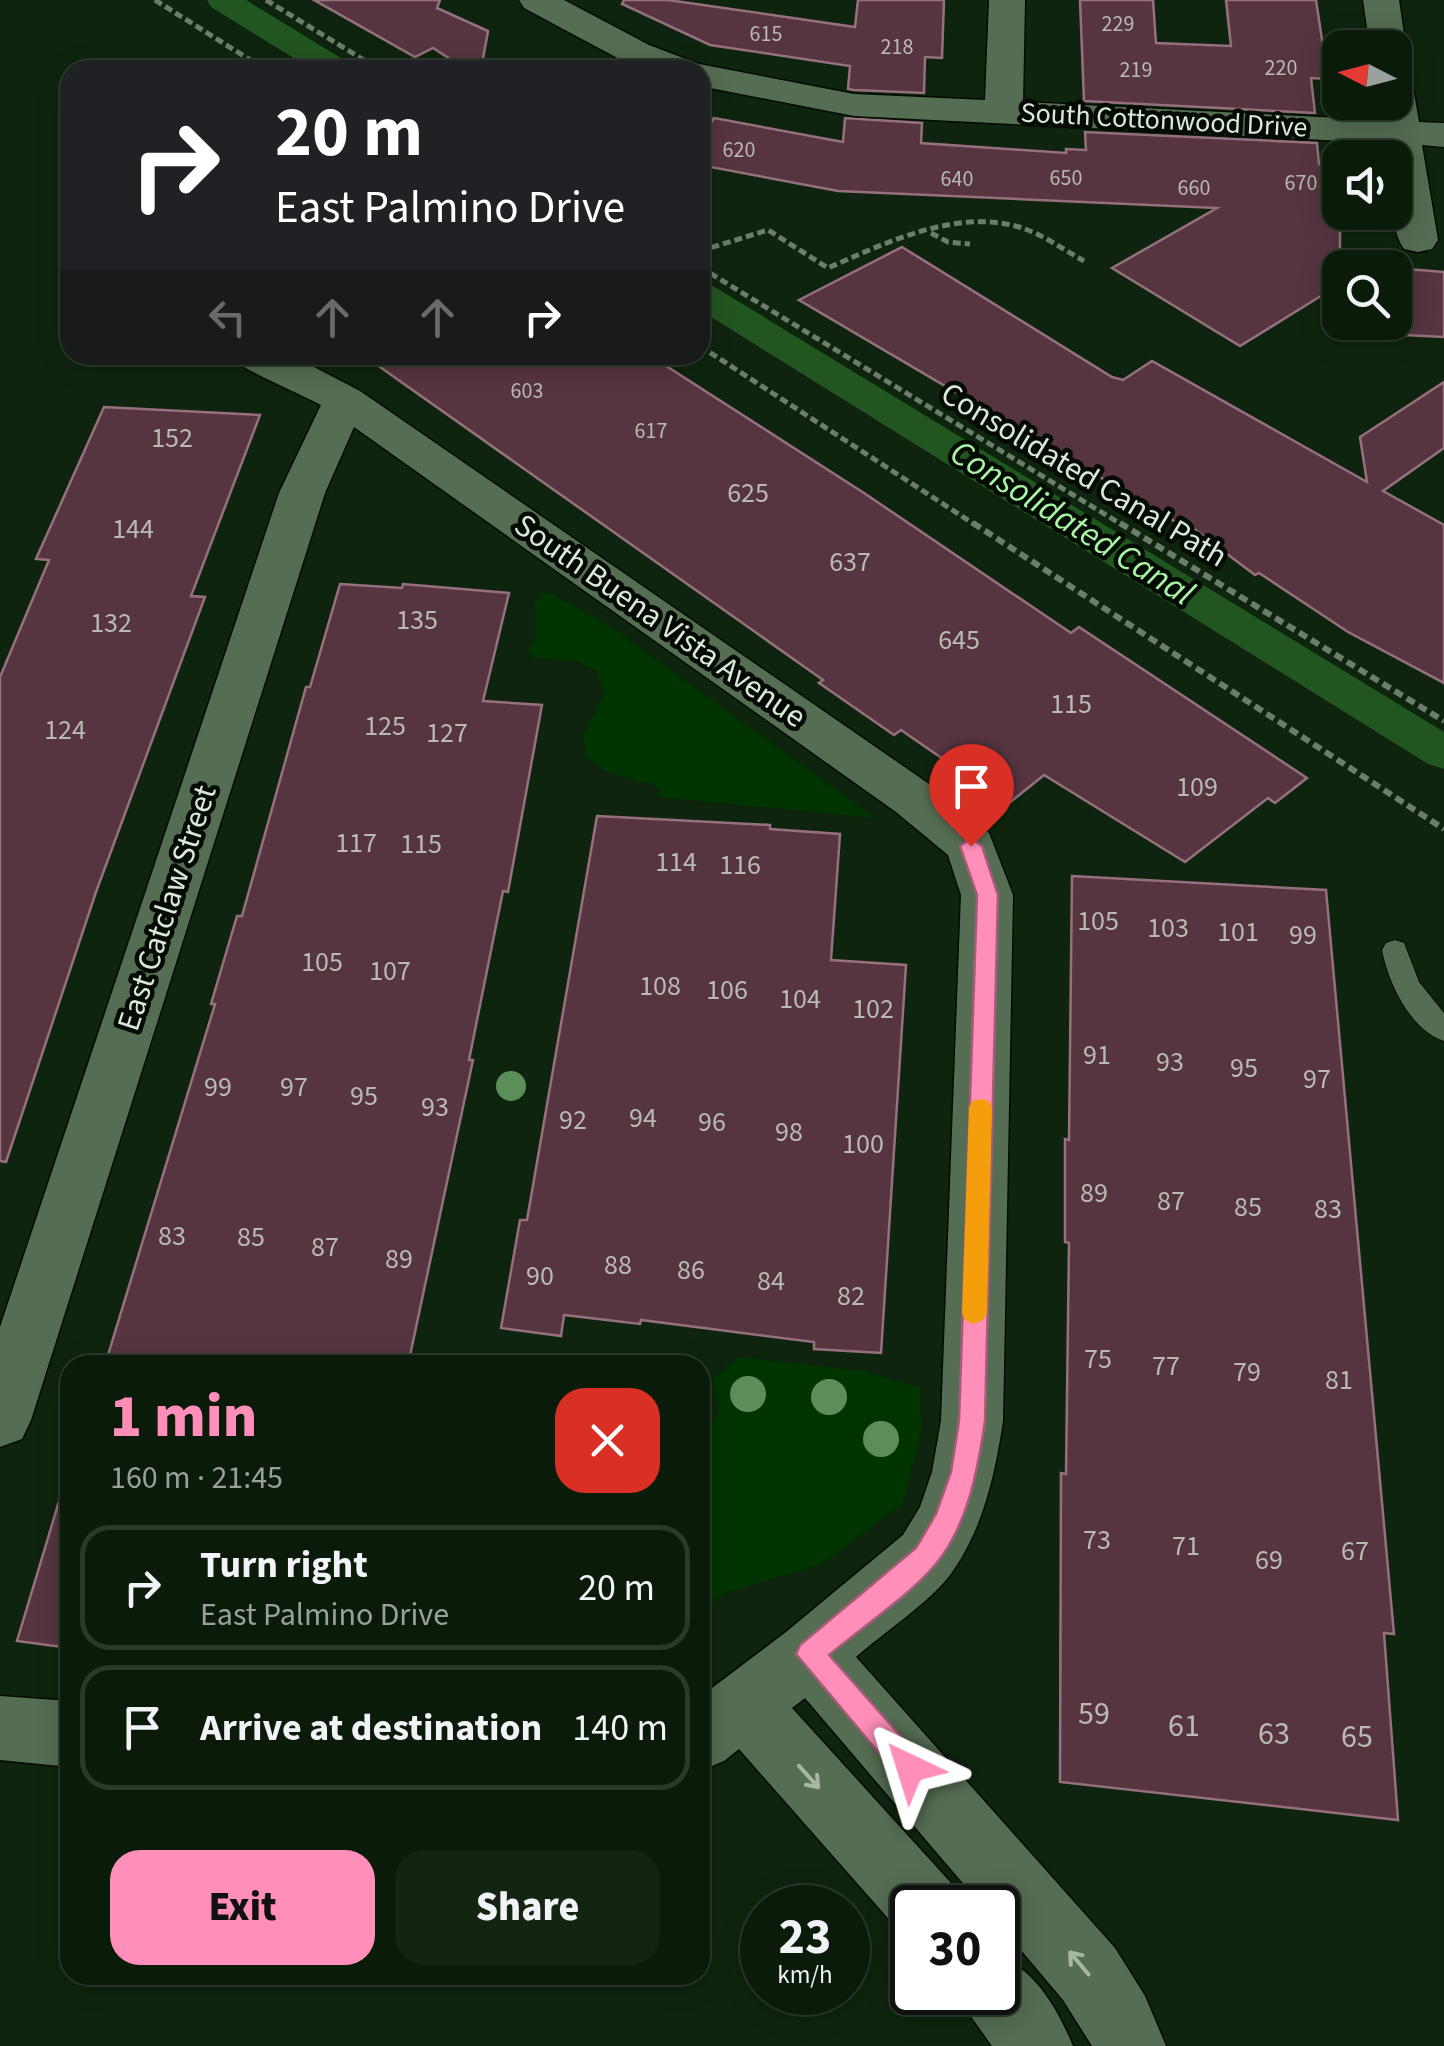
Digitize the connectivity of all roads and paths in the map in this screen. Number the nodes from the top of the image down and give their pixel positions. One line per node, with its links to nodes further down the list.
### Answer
1 (155, 0): 7 (path)
2 (266, 0): 8 (path)
3 (537, 0): 9 (street)
4 (1007, 0): 11 (street)
5 (1381, 0): 6 (street)
6 (1385, 30)
7 (250, 60)
8 (364, 60)
9 (656, 60)
10 (710, 77): 11 (street, South Cottonwood Drive)
11 (1004, 112): 13 (street, South Cottonwood Drive)
12 (1399, 120): 13 (street)
13 (1401, 132): 14 (street, South Cottonwood Drive); 16 (street)
14 (1444, 134)
15 (930, 233): 17 (path); 18 (path); 19 (path)
16 (1418, 240)
17 (970, 244)
18 (710, 248)
19 (1084, 261)
20 (710, 273): 24 (path, Consolidated Canal Path)
21 (710, 352): 25 (path)
22 (278, 365): 23 (street, South Buena Vista Avenue)
23 (345, 400): 28 (street, East Catclaw Street); 29 (street, South Buena Vista Avenue)
24 (1444, 721)
25 (1444, 829)
26 (1395, 950): 27 (lane)
27 (1444, 1030)
28 (0, 1420)
29 (810, 1654): 30 (street); 36 (street, one-way to 29)
30 (722, 1721): 33 (street, one-way to 33)
31 (0, 1728): 32 (street)
32 (60, 1733)
33 (901, 1885)
34 (1014, 2015): 35 (street)
35 (1036, 2046)
36 (1129, 2046)

